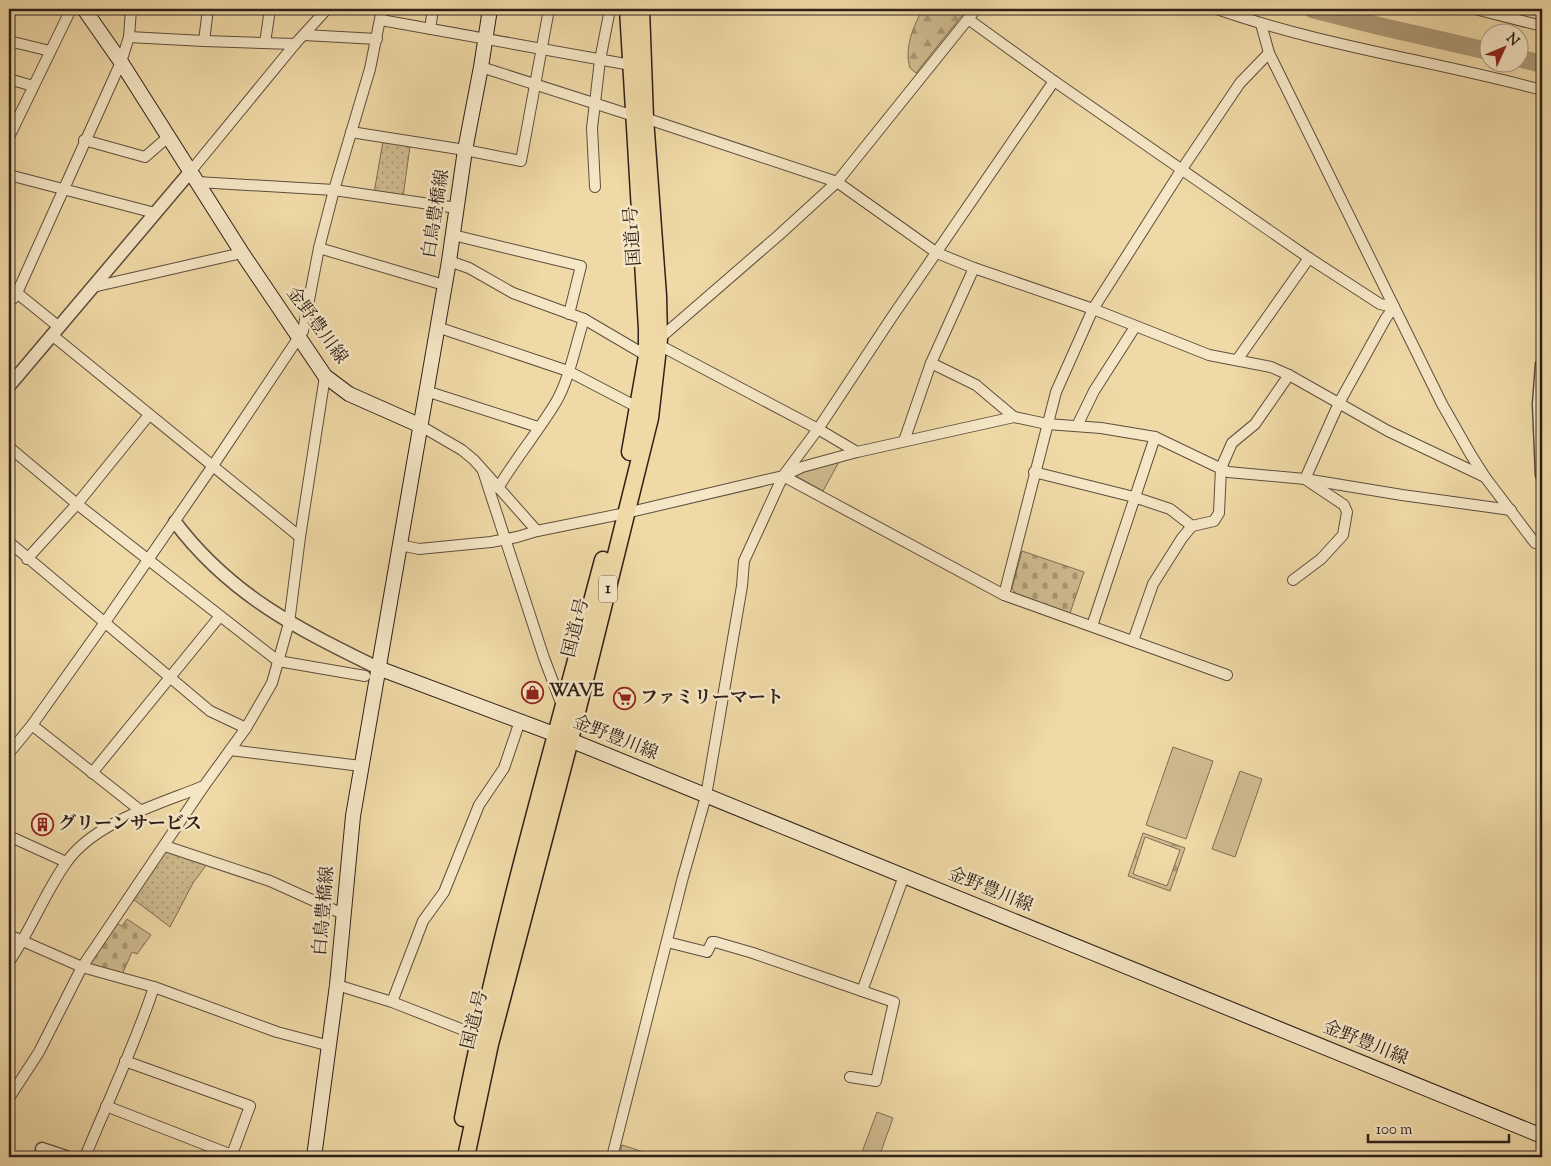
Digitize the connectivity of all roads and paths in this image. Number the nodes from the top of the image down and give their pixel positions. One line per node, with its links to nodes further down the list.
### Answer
1 (71, 9): 31 (street)
2 (84, 9): 34 (main road, 金野豊川線)
3 (131, 9): 22 (street)
4 (208, 9): 27 (street)
5 (270, 9): 28 (street)
6 (327, 9): 23 (street)
7 (382, 9): 18 (street)
8 (433, 9): 21 (street)
9 (490, 9): 24 (main road, 白鳥豊橋線)
10 (549, 9): 30 (street)
11 (610, 9): 33 (street)
12 (628, 9): 35 (highway, 国道1号 / 1)
13 (641, 9): 43 (highway, 国道1号 / 1)
14 (976, 9): 17 (street)
15 (1217, 9): 19 (street)
16 (1475, 9): 20 (street)
17 (968, 19): 38 (street); 52 (street)
18 (381, 20): 21 (street); 25 (street)
19 (1261, 24): 32 (street); 41 (street)
20 (1542, 26)
21 (430, 29): 24 (street)
22 (129, 36): 27 (street); 34 (street)
23 (304, 36): 25 (street); 29 (street)
24 (484, 38): 30 (street); 36 (main road, 白鳥豊橋線)
25 (377, 39): 45 (street)
26 (9, 41): 31 (street)
27 (204, 42): 28 (street)
28 (265, 43): 29 (street)
29 (295, 44): 51 (street)
30 (542, 49): 33 (street); 39 (street)
31 (50, 51): 40 (street)
32 (1269, 53): 49 (street); 68 (street)
33 (600, 60): 35 (street); 42 (street)
34 (120, 62): 46 (main road, 金野豊川線); 47 (street)
35 (631, 65): 43 (highway, 国道1号 / 1)
36 (481, 67): 39 (street); 48 (main road, 白鳥豊橋線)
37 (9, 79): 40 (street)
38 (1054, 81): 49 (street); 61 (street)
39 (536, 84): 42 (street); 48 (street)
40 (33, 86): 44 (street)
41 (1542, 90)
42 (594, 103): 43 (street); 53 (street)
43 (640, 117): 52 (street); 76 (highway, 国道1号 / 1)
44 (10, 130)
45 (351, 132): 48 (street); 55 (street)
46 (168, 137): 47 (street); 51 (main road, 金野豊川線)
47 (84, 140): 54 (street)
48 (465, 150): 56 (main road, 白鳥豊橋線)
49 (1182, 169): 62 (street); 69 (street)
50 (9, 175): 54 (street)
51 (194, 177): 55 (street); 57 (street); 60 (main road, 金野豊川線)
52 (837, 182): 61 (street); 76 (street)
53 (595, 187)
54 (62, 189): 57 (street); 67 (street)
55 (334, 190): 56 (street); 59 (street)
56 (457, 208): 58 (main road, 白鳥豊橋線)
57 (155, 213): 66 (street)
58 (453, 235): 63 (main road, 白鳥豊橋線); 70 (street)
59 (319, 248): 65 (street); 75 (street)
60 (242, 253): 66 (street); 75 (main road, 金野豊川線)
61 (937, 253): 64 (street); 93 (street)
62 (1309, 258): 68 (street); 77 (street)
63 (449, 261): 65 (main road, 白鳥豊橋線); 70 (street)
64 (974, 268): 69 (street); 78 (street)
65 (444, 285): 73 (main road, 白鳥豊橋線)
66 (93, 287): 74 (street)
67 (13, 296): 74 (street)
68 (1394, 307): 85 (street); 104 (street)
69 (1093, 309): 72 (street); 89 (street)
70 (569, 314): 71 (street)
71 (584, 319): 76 (street); 80 (street)
72 (1135, 327): 77 (street); 91 (street)
73 (437, 328): 80 (street); 84 (main road, 白鳥豊橋線)
74 (55, 331): 83 (street); 87 (street)
75 (299, 338): 82 (main road, 金野豊川線); 98 (street)
76 (655, 347): 86 (highway, 国道1号 / 1); 93 (street); 110 (highway, 国道1号 / 1)
77 (1238, 360): 81 (street)
78 (931, 363): 88 (street); 95 (street)
79 (1542, 365): 102 (street)
80 (568, 371): 86 (street); 92 (street)
81 (1289, 375): 85 (street); 99 (street)
82 (325, 376): 90 (main road, 金野豊川線); 114 (street)
83 (9, 386)
84 (426, 391): 90 (main road, 白鳥豊橋線); 92 (street)
85 (1339, 403): 104 (street); 105 (street)
86 (639, 408): 110 (highway, 国道1号 / 1)
87 (149, 415): 98 (street); 108 (street)
88 (1014, 417): 89 (street); 95 (street)
89 (1047, 424): 91 (street); 101 (street)
90 (419, 425): 100 (street); 118 (main road)
91 (1077, 426): 94 (street)
92 (538, 427): 106 (street)
93 (818, 429): 97 (street); 103 (street)
94 (1155, 437): 99 (street); 107 (street)
95 (904, 441): 97 (street)
96 (9, 447): 108 (street)
97 (857, 452): 103 (street)
98 (212, 467): 111 (street); 114 (street)
99 (1221, 468): 105 (street); 112 (street)
100 (483, 471): 106 (street); 115 (street)
101 (1034, 472): 107 (street); 122 (street)
102 (1542, 475)
103 (782, 476): 110 (street); 122 (street); 143 (street)
104 (1485, 477): 109 (street)
105 (1305, 479): 109 (street); 121 (street)
106 (498, 488): 113 (street)
107 (1134, 497): 112 (street); 126 (street)
108 (77, 504): 119 (street); 120 (street)
109 (1511, 510): 117 (street)
110 (621, 514): 113 (street); 133 (highway, 国道1号 / 1); 137 (highway, 国道1号 / 1)
111 (175, 522): 120 (street); 125 (street)
112 (1192, 526): 127 (street)
113 (537, 531): 115 (street)
114 (300, 538): 125 (street)
115 (505, 539): 118 (street); 133 (street)
116 (9, 542): 119 (street)
117 (1542, 543)
118 (400, 545): 129 (main road)
119 (28, 559): 124 (street)
120 (148, 560): 123 (street); 124 (street)
121 (1293, 580)
122 (1004, 595): 126 (street)
123 (220, 616): 128 (street); 132 (street)
124 (104, 623): 132 (street); 135 (street)
125 (289, 623): 128 (street); 129 (street)
126 (1092, 626): 127 (street)
127 (1133, 641): 130 (street)
128 (278, 661): 131 (street); 136 (street)
129 (378, 668): 134 (main road, 金野豊川線); 140 (main road, 白鳥豊橋線)
130 (1227, 675)
131 (364, 676)
132 (170, 678): 136 (street); 141 (street)
133 (564, 709): 137 (highway, 国道1号 / 1)
134 (520, 721): 137 (main road, 金野豊川線); 158 (street)
135 (32, 725): 139 (street); 141 (street)
136 (246, 728): 138 (street)
137 (563, 737): 143 (main road, 金野豊川線); 159 (highway, 国道1号 / 1); 172 (highway, 国道1号 / 1)
138 (230, 750): 140 (street); 142 (street)
139 (9, 753)
140 (361, 766): 149 (main road, 白鳥豊橋線)
141 (92, 773): 144 (street)
142 (204, 786): 144 (street); 146 (street)
143 (706, 796): 148 (main road, 金野豊川線); 152 (street)
144 (141, 811): 147 (street)
145 (9, 836): 147 (street)
146 (165, 846): 149 (street); 154 (street)
147 (66, 862): 151 (street)
148 (904, 876): 157 (street); 165 (main road, 金野豊川線)
149 (343, 914): 155 (main road, 白鳥豊橋線)
150 (9, 935): 151 (street)
151 (22, 942): 153 (street); 154 (street)
152 (667, 942): 157 (street); 173 (street)
153 (9, 962)
154 (82, 967): 156 (street); 163 (street)
155 (337, 986): 158 (street); 160 (main road, 白鳥豊橋線)
156 (154, 987): 160 (street); 161 (street)
157 (862, 991): 162 (street)
158 (392, 1002): 159 (street)
159 (479, 1036): 171 (highway, 国道1号 / 1)
160 (330, 1046): 170 (main road, 白鳥豊橋線)
161 (124, 1061): 164 (street); 167 (street)
162 (850, 1077)
163 (9, 1098)
164 (106, 1106): 167 (street); 169 (street)
165 (1542, 1136)
166 (42, 1149): 168 (street)
167 (232, 1156)
168 (66, 1157)
169 (85, 1157)
170 (314, 1157)
171 (455, 1157)
172 (466, 1157)
173 (612, 1157)

